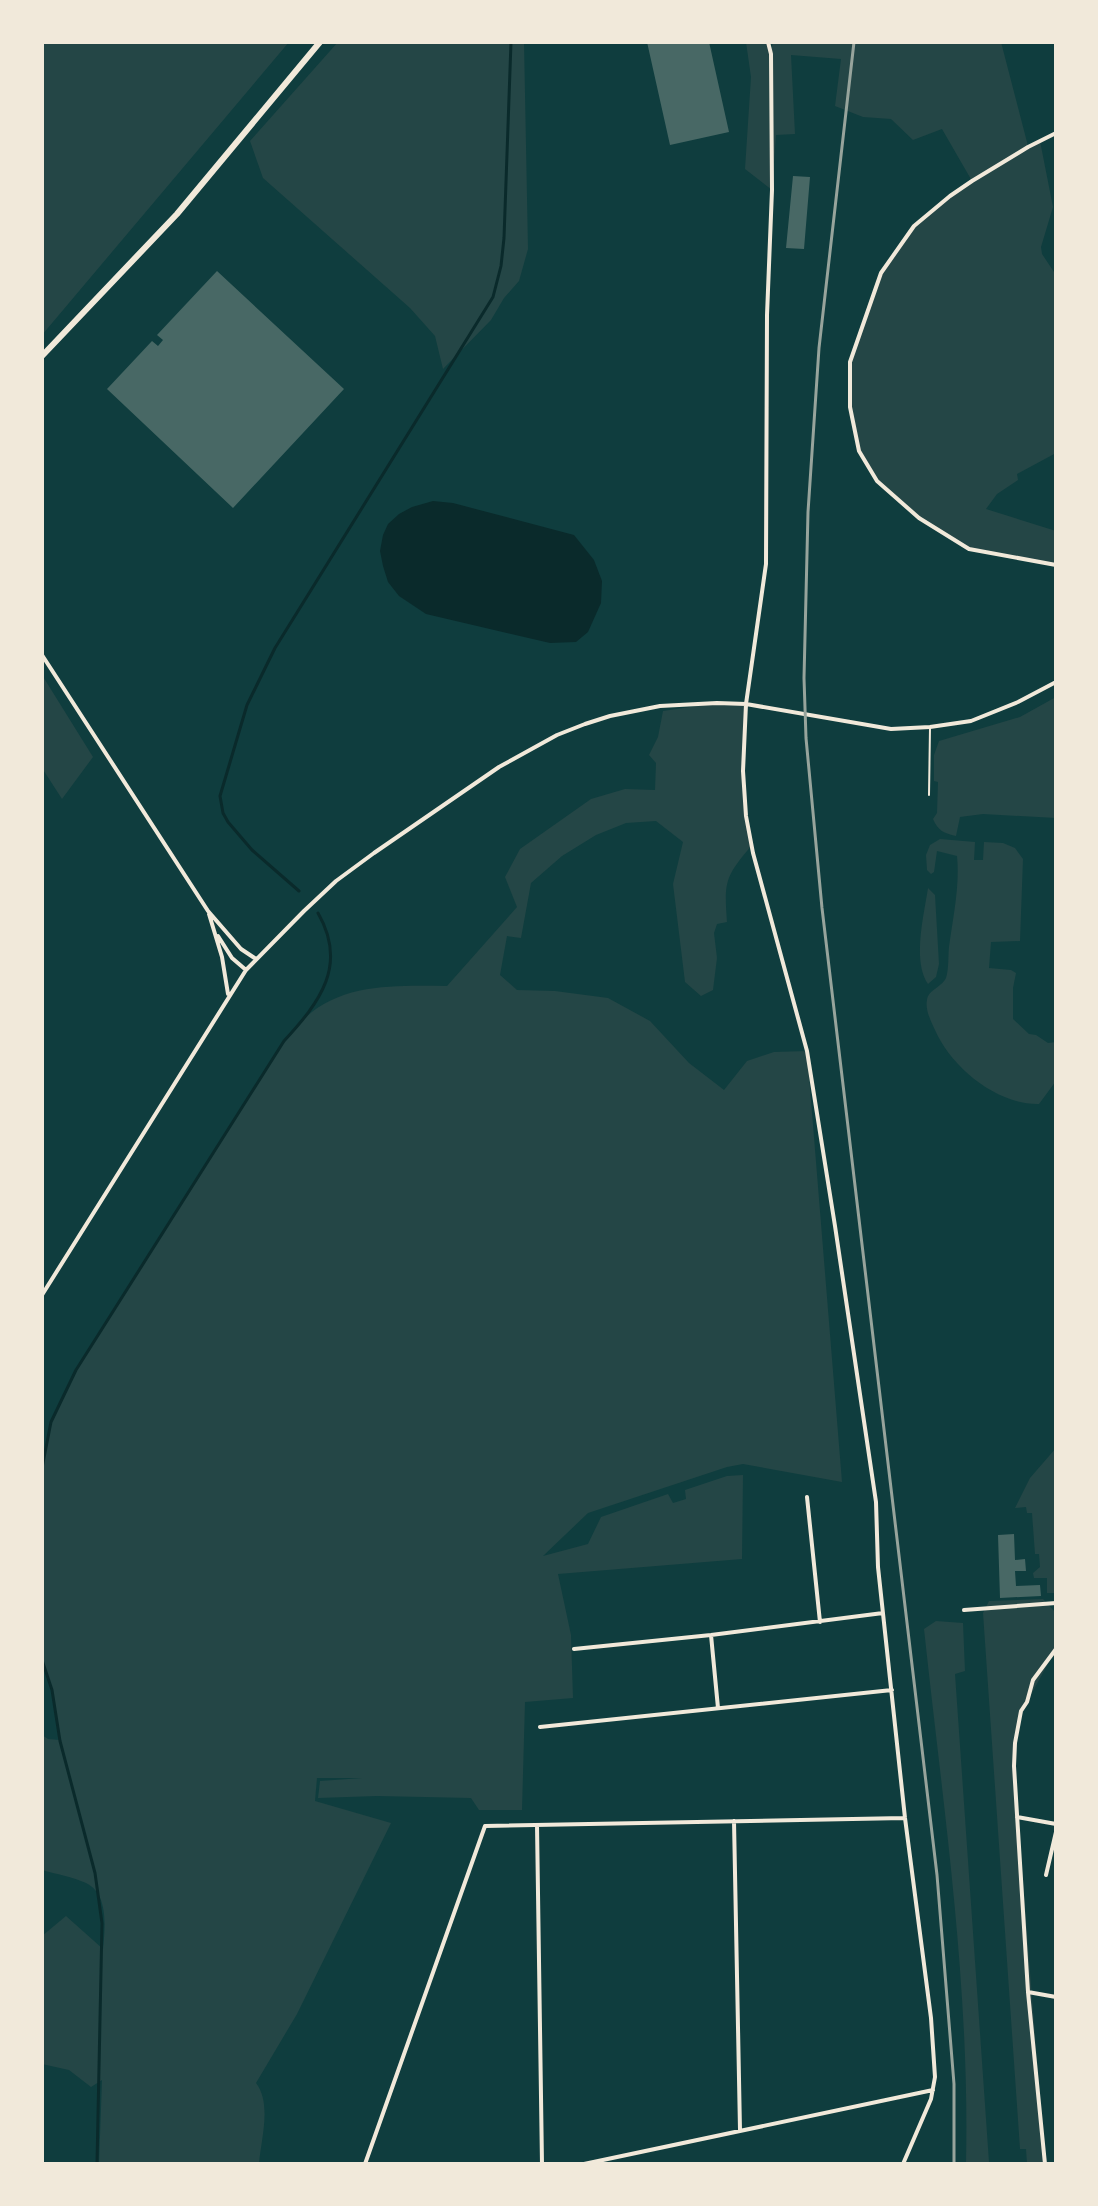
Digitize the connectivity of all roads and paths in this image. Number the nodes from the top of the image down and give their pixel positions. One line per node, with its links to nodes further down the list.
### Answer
1 (320, 42): 4 (main road)
2 (768, 42): 8 (street)
3 (1056, 133): 5 (street)
4 (42, 356)
5 (1056, 565)
6 (42, 655): 11 (street)
7 (1056, 682): 9 (street)
8 (746, 704): 9 (street); 13 (street); 20 (street)
9 (930, 727): 10 (lane)
10 (929, 795)
11 (208, 911): 12 (street); 13 (street)
12 (214, 931): 14 (street); 15 (street)
13 (256, 959): 14 (street)
14 (246, 970): 15 (street)
15 (229, 996): 16 (street)
16 (42, 1295)
17 (807, 1497): 21 (street)
18 (1056, 1603): 19 (street)
19 (964, 1610)
20 (883, 1613): 21 (street); 25 (street)
21 (820, 1622): 22 (street)
22 (711, 1635): 23 (street); 26 (street)
23 (574, 1649)
24 (1056, 1649): 28 (street)
25 (892, 1690): 26 (street); 29 (street)
26 (718, 1708): 27 (street)
27 (540, 1727)
28 (1017, 1817): 31 (street); 35 (street)
29 (905, 1818): 30 (street); 37 (street)
30 (734, 1821): 32 (street); 38 (street)
31 (1056, 1824)
32 (537, 1825): 39 (street); 40 (street)
33 (1056, 1832): 34 (street)
34 (1046, 1875)
35 (1028, 1992): 36 (street); 43 (street)
36 (1056, 1997)
37 (933, 2090): 38 (street); 42 (street)
38 (740, 2131): 41 (street)
39 (365, 2164)
40 (542, 2164)
41 (584, 2164)
42 (903, 2164)
43 (1045, 2164)

